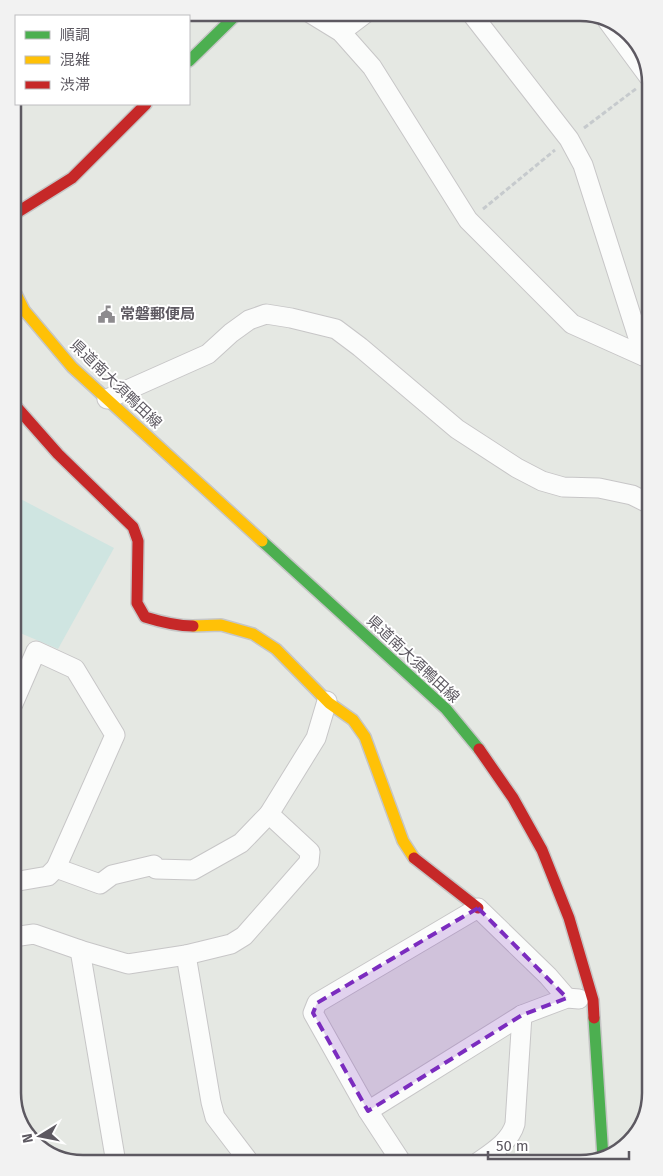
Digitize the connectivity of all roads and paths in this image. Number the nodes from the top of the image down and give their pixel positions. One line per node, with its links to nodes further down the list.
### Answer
1 (229, 21): 8 (main road)
2 (323, 21): 5 (street)
3 (355, 21): 5 (street)
4 (477, 21): 12 (street)
5 (341, 32): 13 (street)
6 (618, 35): 7 (street)
7 (637, 59)
8 (190, 60)
9 (145, 105): 10 (main road)
10 (21, 210)
11 (21, 304): 14 (main road, 県道南大須鴨田線)
12 (642, 342)
13 (642, 355)
14 (107, 399): 16 (street); 27 (main road, 県道南大須鴨田線)
15 (21, 412): 18 (main road)
16 (642, 500)
17 (21, 684): 20 (street)
18 (328, 701): 19 (street); 22 (main road)
19 (269, 814): 20 (street); 25 (street)
20 (56, 868): 21 (street)
21 (21, 880)
22 (478, 908): 26 (street); 29 (street)
23 (21, 936): 24 (street)
24 (80, 950): 25 (street); 31 (street)
25 (186, 955): 32 (street)
26 (567, 998): 27 (street); 28 (street)
27 (593, 1000): 30 (main road, 県道南大須鴨田線)
28 (522, 1015): 29 (street); 34 (street)
29 (368, 1111): 33 (street)
30 (602, 1150)
31 (115, 1155)
32 (244, 1155)
33 (396, 1155)
34 (488, 1155)

